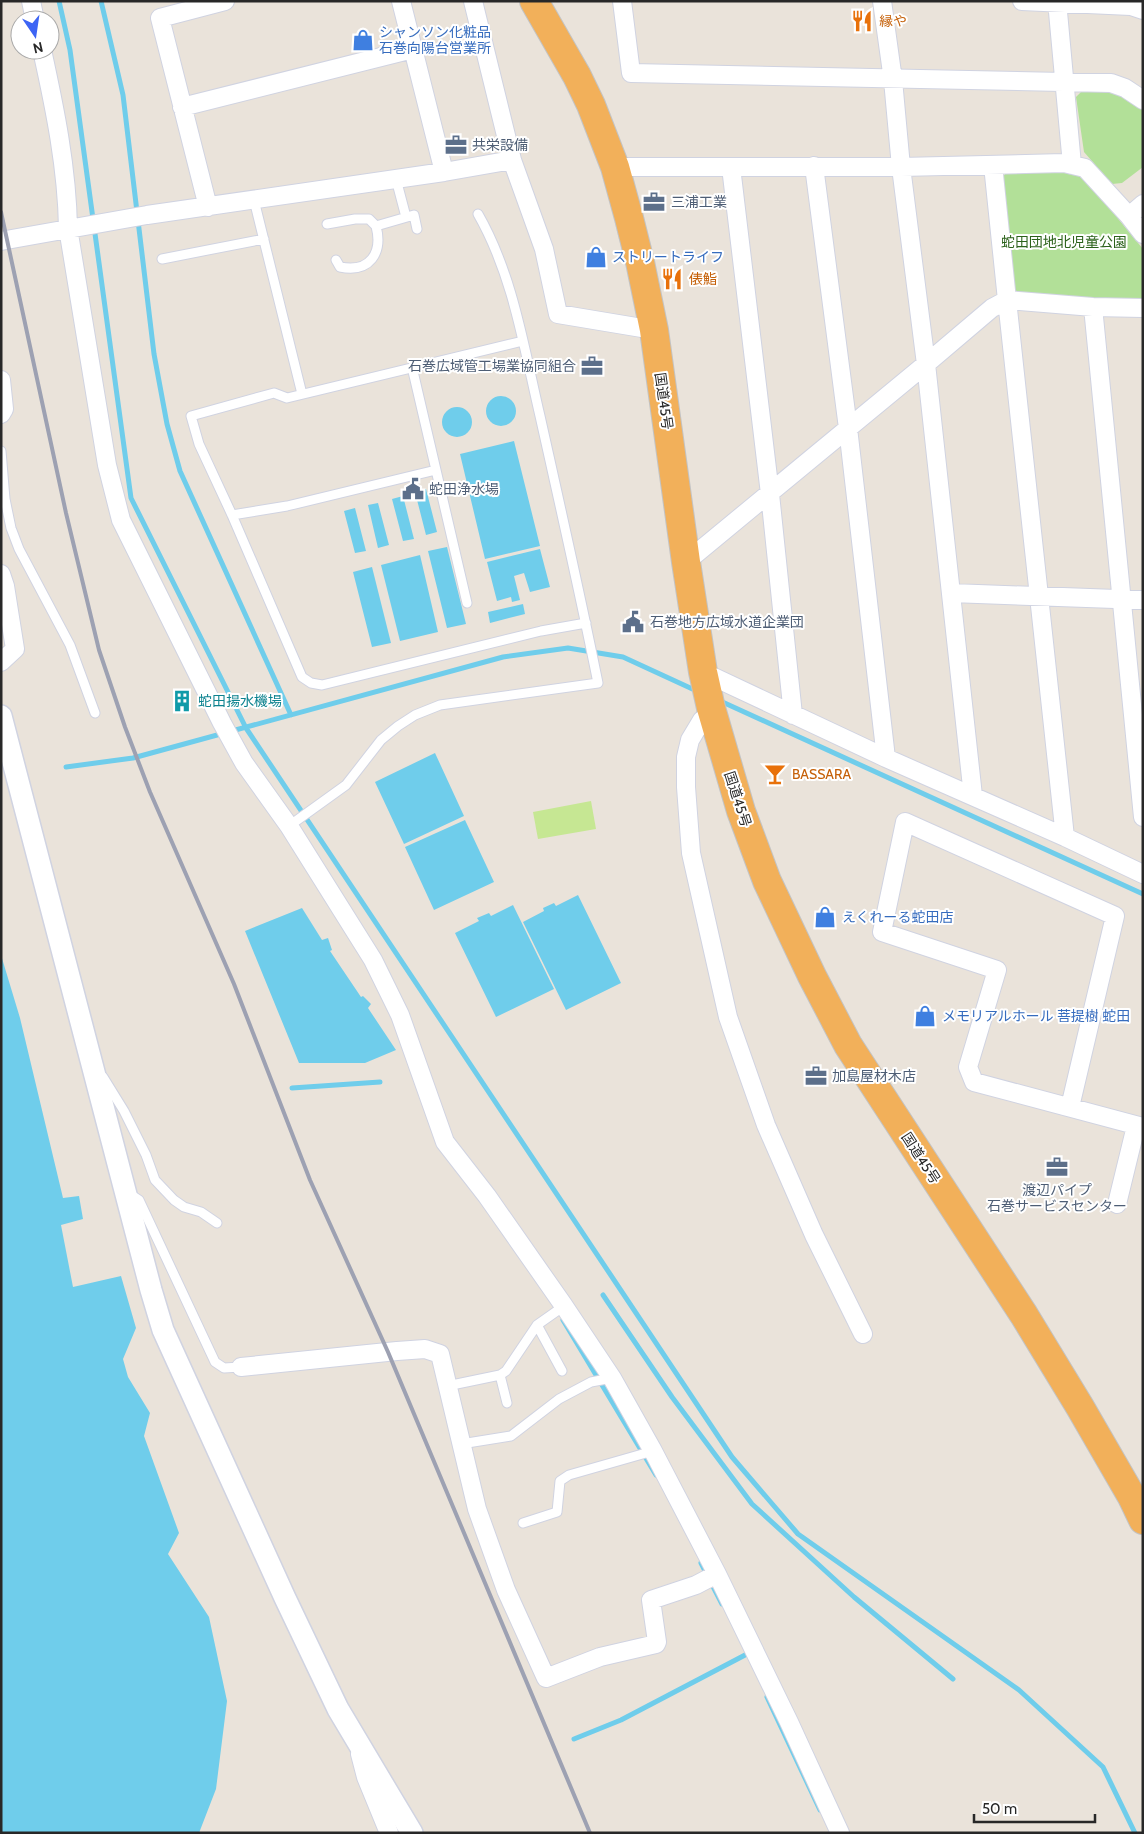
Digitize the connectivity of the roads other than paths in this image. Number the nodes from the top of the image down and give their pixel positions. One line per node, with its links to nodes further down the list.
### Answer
1 (225, 1): 15 (street)
2 (401, 1): 10 (street)
3 (473, 1): 16 (street)
4 (534, 1): 20 (highway, 国道45号)
5 (622, 1): 12 (street)
6 (882, 1): 12 (street)
7 (1022, 1): 8 (street)
8 (1057, 2): 9 (street); 13 (street)
9 (1143, 10)
10 (413, 49): 15 (street); 23 (street)
11 (44, 60): 33 (street)
12 (893, 80): 13 (street); 22 (street)
13 (1065, 82): 14 (street); 17 (street)
14 (1143, 100)
15 (182, 107): 27 (street)
16 (512, 160): 23 (street); 43 (street)
17 (1072, 164): 18 (street); 29 (street)
18 (993, 165): 22 (street); 40 (street)
19 (814, 166): 21 (street); 22 (street); 50 (street)
20 (615, 167): 21 (street); 43 (highway, 国道45号)
21 (731, 167): 53 (street)
22 (901, 167): 45 (street)
23 (444, 172): 24 (street)
24 (396, 179): 25 (street); 30 (lane)
25 (254, 200): 27 (street); 36 (lane)
26 (1143, 204): 29 (street)
27 (208, 206): 33 (street)
28 (478, 214): 44 (lane)
29 (1129, 216): 35 (street)
30 (406, 217): 32 (lane); 34 (lane)
31 (327, 224): 32 (lane)
32 (376, 226): 39 (lane)
33 (68, 228): 37 (street); 71 (street)
34 (417, 229)
35 (1143, 234)
36 (264, 239): 38 (lane); 48 (lane)
37 (1, 241)
38 (162, 259)
39 (336, 260)
40 (1008, 300): 41 (street); 45 (street); 58 (street)
41 (1093, 307): 42 (street); 59 (street)
42 (1143, 308)
43 (654, 330): 55 (highway, 国道45号)
44 (522, 341): 46 (lane); 62 (lane)
45 (926, 364): 50 (street); 57 (street)
46 (412, 367): 48 (lane); 52 (lane)
47 (1, 380): 49 (street)
48 (302, 394): 54 (lane)
49 (1, 414)
50 (848, 428): 53 (street); 68 (street)
51 (1, 451): 65 (lane)
52 (436, 470): 54 (lane); 61 (lane)
53 (770, 494): 55 (street); 66 (street)
54 (232, 515): 62 (lane)
55 (686, 562): 64 (highway, 国道45号)
56 (1, 574): 63 (street)
57 (951, 593): 58 (street); 69 (street)
58 (1039, 595): 59 (street); 72 (street)
59 (1122, 599): 60 (street); 70 (street)
60 (1143, 600)
61 (467, 603)
62 (586, 622): 71 (lane)
63 (1, 662)
64 (708, 694): 66 (street); 82 (street); 91 (highway, 国道45号)
65 (95, 713)
66 (793, 715): 68 (street)
67 (1, 716): 74 (street)
68 (886, 758): 69 (street)
69 (972, 796): 72 (street)
70 (1143, 817)
71 (289, 826): 80 (street)
72 (1065, 837): 73 (street)
73 (1143, 874)
74 (88, 1053): 77 (street); 79 (lane)
75 (1070, 1108): 75 (street); 76 (street)
76 (1139, 1126): 78 (street)
77 (124, 1190): 83 (lane); 94 (street)
78 (1117, 1204)
79 (217, 1223)
80 (564, 1306): 81 (lane); 86 (street)
81 (537, 1325): 84 (lane); 85 (lane)
82 (863, 1334)
83 (241, 1367): 87 (street)
84 (562, 1371)
85 (500, 1375): 87 (lane); 88 (lane)
86 (612, 1378): 89 (lane); 90 (street)
87 (447, 1386): 89 (street)
88 (507, 1403)
89 (462, 1444): 93 (street)
90 (652, 1451): 92 (lane); 93 (street)
91 (1143, 1520)
92 (523, 1523)
93 (712, 1577): 97 (street)
94 (356, 1739): 95 (street); 96 (street)
95 (389, 1833)
96 (412, 1833)
97 (840, 1833)

